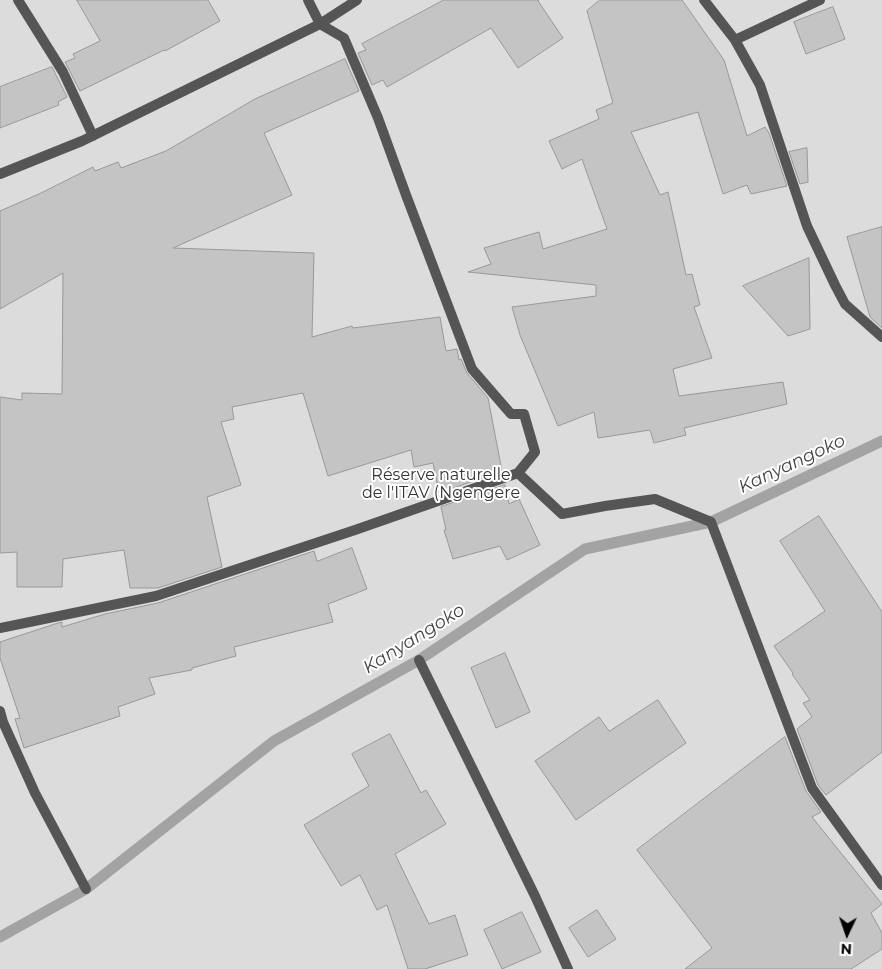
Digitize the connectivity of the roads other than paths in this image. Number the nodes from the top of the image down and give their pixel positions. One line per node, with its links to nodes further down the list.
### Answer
1 (18, 0): 8 (street)
2 (308, 0): 6 (street)
3 (357, 0): 6 (street)
4 (704, 0): 7 (street)
5 (820, 0): 7 (street)
6 (320, 24): 8 (street); 11 (street)
7 (735, 40): 10 (street)
8 (93, 136): 9 (street)
9 (0, 174)
10 (882, 338)
11 (518, 473): 12 (street); 15 (street)
12 (0, 628)
13 (419, 660): 17 (street)
14 (0, 712): 16 (street)
15 (882, 885)
16 (86, 889)
17 (568, 969)

